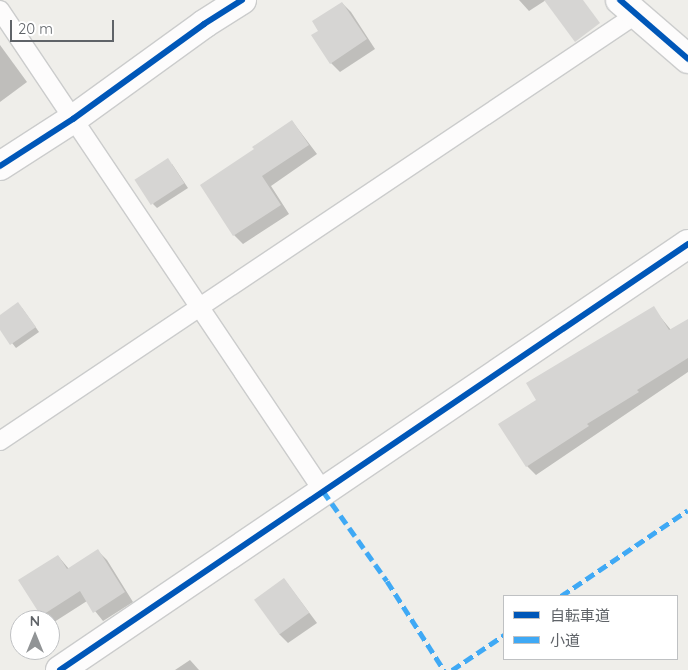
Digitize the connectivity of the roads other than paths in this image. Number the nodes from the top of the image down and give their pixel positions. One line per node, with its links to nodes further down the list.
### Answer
1 (242, 0): 5 (street)
2 (629, 7): 4 (street); 8 (lane)
3 (0, 10): 5 (lane)
4 (688, 59)
5 (73, 119): 6 (street); 8 (lane)
6 (0, 166)
7 (688, 244): 10 (street)
8 (201, 307): 9 (lane); 10 (lane)
9 (0, 441)
10 (324, 491): 11 (street)
11 (60, 670)

